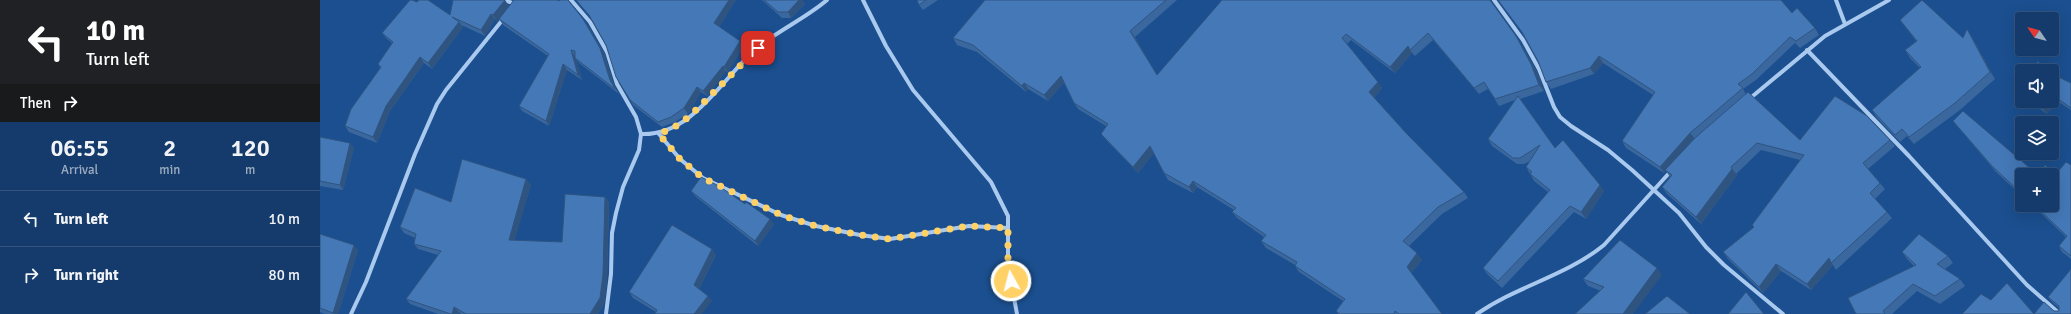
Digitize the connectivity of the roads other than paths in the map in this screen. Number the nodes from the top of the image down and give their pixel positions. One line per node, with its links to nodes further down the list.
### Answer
1 (504, 0): 9 (street)
2 (518, 0): 9 (street)
3 (571, 0): 15 (street)
4 (827, 0): 16 (street)
5 (863, 0): 19 (street)
6 (1494, 0): 18 (street)
7 (1836, 0): 12 (street)
8 (1889, 0): 12 (street)
9 (514, 4): 10 (street)
10 (510, 10)
11 (505, 16): 20 (street)
12 (1845, 24): 13 (street)
13 (1807, 50): 14 (street); 25 (street)
14 (1744, 103)
15 (642, 134): 16 (street); 21 (street)
16 (659, 134): 19 (street)
17 (1673, 168): 18 (street)
18 (1654, 189): 23 (street); 24 (street)
19 (1008, 228): 22 (street)
20 (351, 314)
21 (606, 314)
22 (1017, 314)
23 (1478, 314)
24 (1783, 314)
25 (2060, 314)

